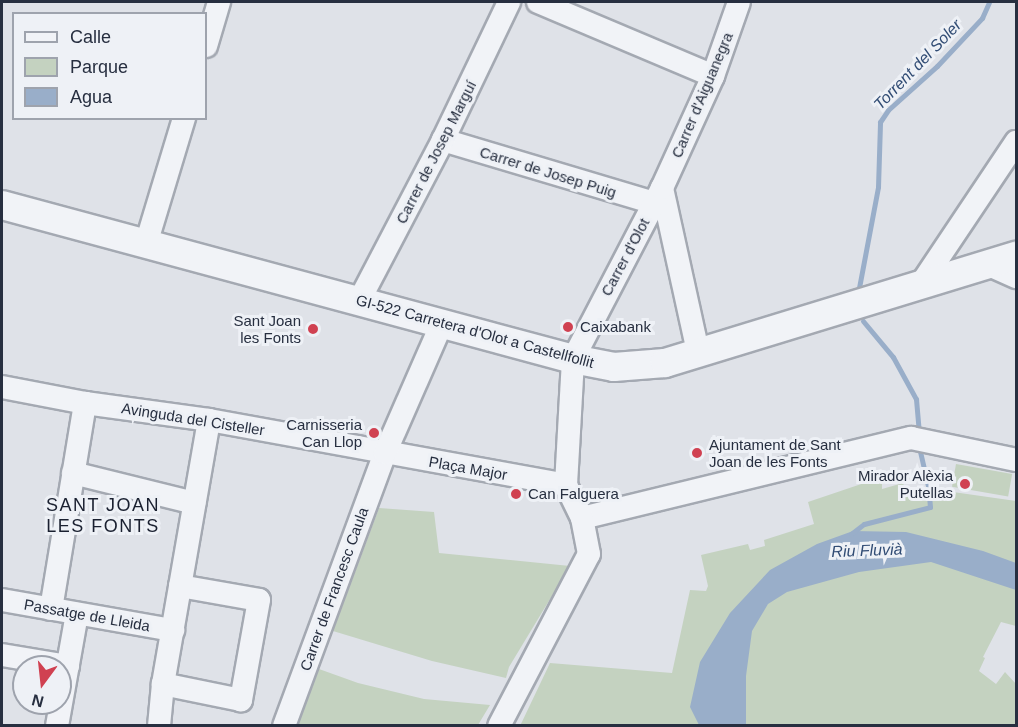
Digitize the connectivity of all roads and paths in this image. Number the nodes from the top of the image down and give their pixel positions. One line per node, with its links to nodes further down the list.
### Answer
1 (219, 2): 5 (street)
2 (509, 2): 8 (street, Carrer de Josep Marguí)
3 (538, 2): 6 (street)
4 (739, 2): 6 (street, Carrer d'Aiguanegra)
5 (207, 43)
6 (713, 76): 10 (street, Carrer d'Aiguanegra)
7 (183, 120): 12 (street)
8 (443, 140): 10 (street, Carrer de Josep Puig); 17 (street, Carrer de Josep Marguí)
9 (1015, 145): 16 (street)
10 (658, 195): 19 (street); 20 (street, Carrer d'Olot)
11 (2, 205): 12 (street, GI-522 Carretera d'Olot a Castellfollit)
12 (146, 244): 17 (street, GI-522 Carretera d'Olot a Castellfollit)
13 (1017, 256): 14 (street, GI-522 Carretera d'Olot a Castellfollit)
14 (989, 265): 15 (street); 16 (street, GI-522 Carretera d'Olot a Castellfollit)
15 (1017, 277)
16 (921, 284): 19 (street, GI-522 Carretera d'Olot a Castellfollit)
17 (359, 301): 18 (street, GI-522 Carretera d'Olot a Castellfollit)
18 (442, 323): 20 (street, GI-522 Carretera d'Olot a Castellfollit); 24 (street)
19 (698, 352): 20 (street, GI-522 Carretera d'Olot a Castellfollit)
20 (573, 359): 27 (street)
21 (2, 387): 22 (street, Avinguda del Cisteller)
22 (85, 403): 23 (street, Avinguda del Cisteller); 26 (street)
23 (209, 420): 24 (street, Avinguda del Cisteller); 28 (street)
24 (385, 453): 27 (street, Plaça Major); 38 (street, Carrer de Francesc Caula)
25 (1017, 460): 29 (street)
26 (73, 473): 28 (street); 32 (street)
27 (566, 485): 29 (street)
28 (194, 503): 30 (street)
29 (582, 518): 39 (street)
30 (180, 586): 34 (street); 36 (street)
31 (2, 600): 32 (street, Passatge de Lleida)
32 (51, 609): 33 (street, Passatge de Lleida)
33 (77, 614): 34 (street, Passatge de Lleida); 35 (street)
34 (173, 630): 36 (street)
35 (70, 655)
36 (163, 684): 37 (street)
37 (159, 726)
38 (284, 726)
39 (499, 726)

